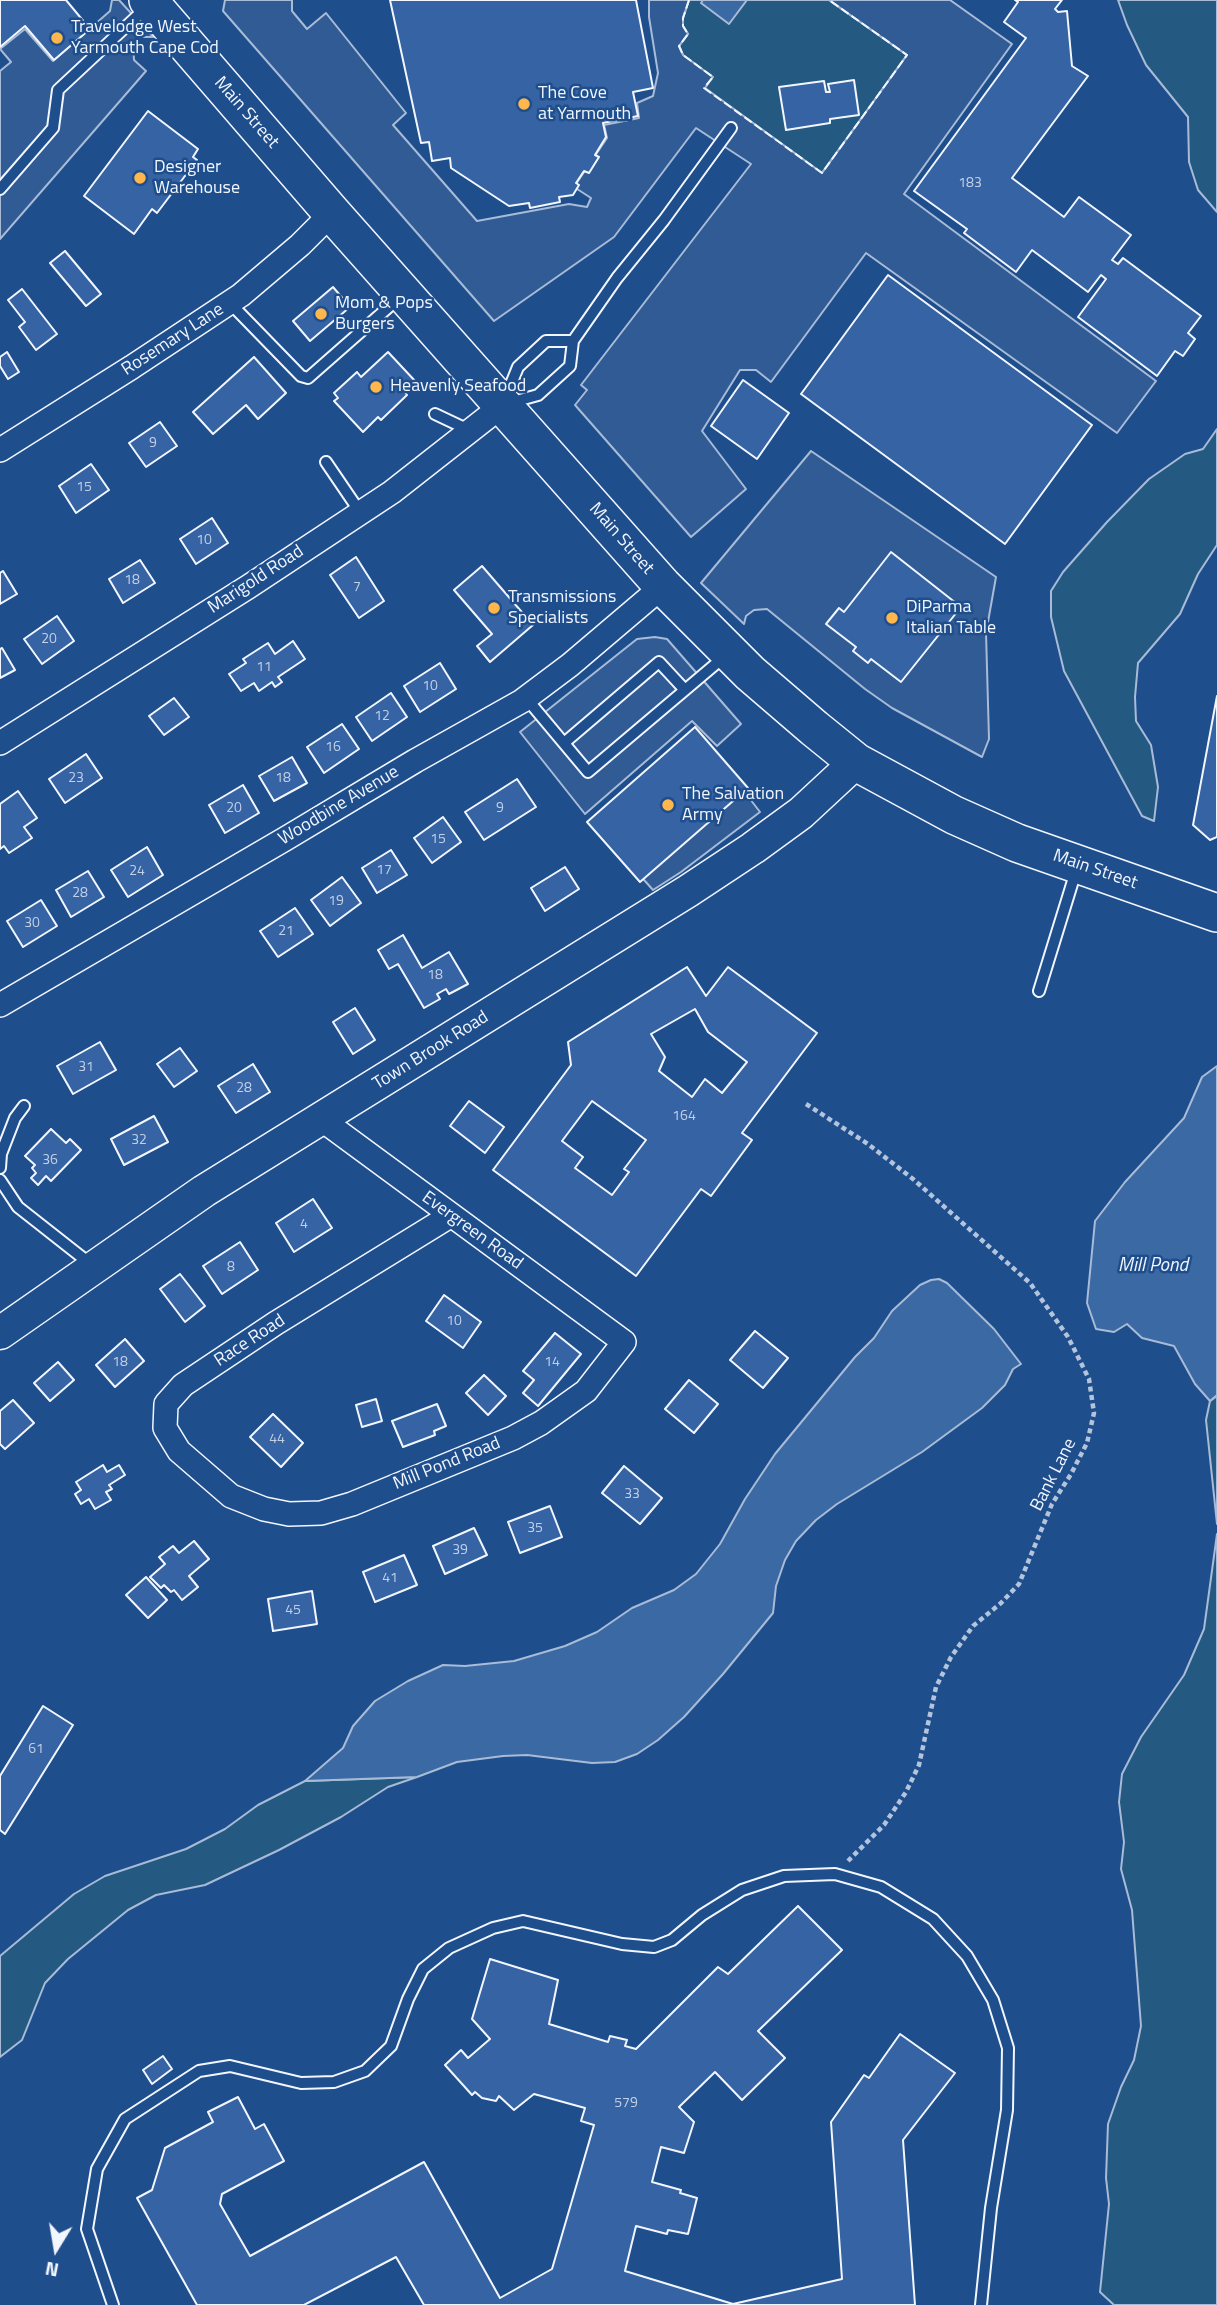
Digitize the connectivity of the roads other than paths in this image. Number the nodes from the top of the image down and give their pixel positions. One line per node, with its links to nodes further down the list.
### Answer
1 (149, 2): 3 (lane); 4 (main road, Main Street)
2 (731, 128): 7 (lane)
3 (0, 189)
4 (332, 213): 5 (main road, Main Street); 6 (street, Rosemary Lane)
5 (403, 293): 6 (lane); 8 (main road, Main Street)
6 (230, 303): 11 (street, Rosemary Lane)
7 (573, 341): 8 (lane); 8 (lane)
8 (503, 405): 10 (street, Marigold Road); 14 (main road, Main Street)
9 (435, 414): 10 (lane)
10 (471, 431): 13 (street, Marigold Road)
11 (0, 450)
12 (326, 462): 13 (lane)
13 (360, 512): 18 (street, Marigold Road)
14 (663, 586): 15 (main road, Main Street); 17 (street, Woodbine Avenue)
15 (729, 653): 16 (lane); 20 (main road, Main Street)
16 (685, 690): 19 (lane); 19 (lane)
17 (526, 698): 19 (lane); 24 (street, Woodbine Avenue)
18 (0, 743)
19 (565, 743)
20 (856, 762): 21 (main road, Main Street); 26 (main road, Town Brook Road)
21 (1078, 865): 22 (main road, Main Street); 23 (lane)
22 (1217, 913)
23 (1039, 991)
24 (0, 1005)
25 (24, 1106): 27 (lane)
26 (321, 1119): 29 (street, Evergreen Road); 30 (main road, Town Brook Road)
27 (0, 1168)
28 (0, 1180): 30 (lane)
29 (450, 1216): 32 (street, Evergreen Road); 33 (street, Race Road)
30 (95, 1267): 31 (main road, Town Brook Road)
31 (0, 1333)
32 (624, 1342): 33 (street, Mill Pond Road)
33 (240, 1500)
34 (113, 2305): 35 (lane)
35 (981, 2305)

